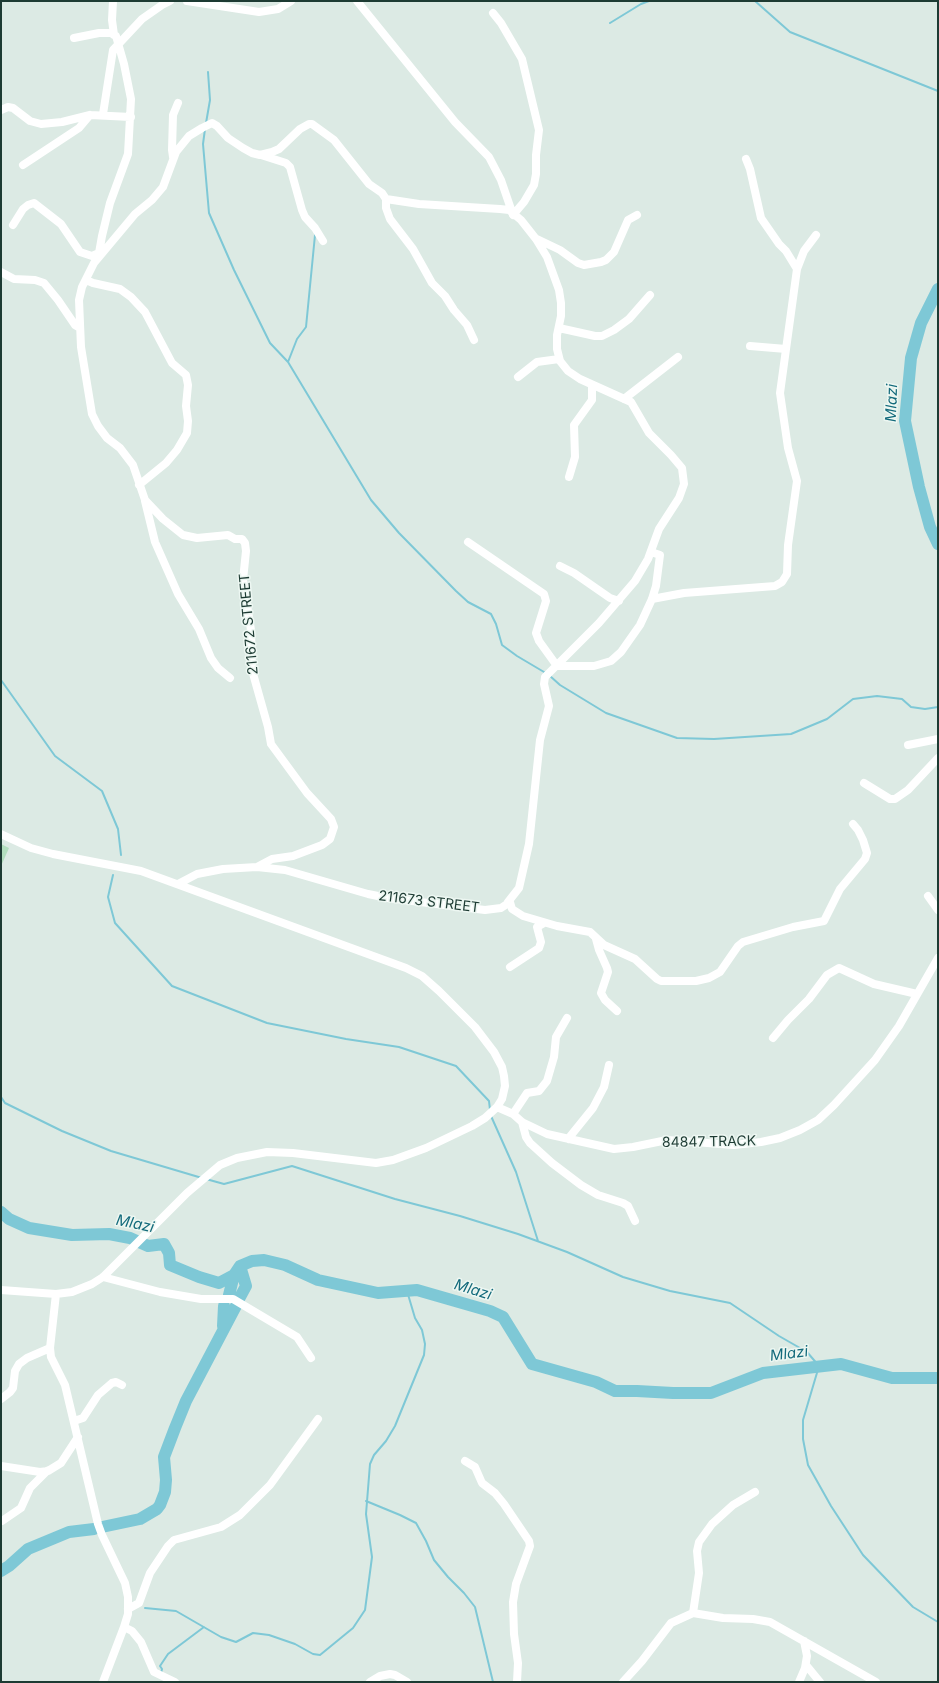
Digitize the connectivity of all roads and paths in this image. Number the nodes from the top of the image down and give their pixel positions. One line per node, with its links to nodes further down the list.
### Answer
1 (113, 1): 7 (street)
2 (170, 1): 9 (street)
3 (187, 1): 4 (street)
4 (291, 1)
5 (357, 1): 20 (street)
6 (493, 13): 20 (street)
7 (114, 35): 8 (street); 9 (street)
8 (74, 38)
9 (119, 42): 12 (street); 14 (street)
10 (178, 103): 16 (street)
11 (1, 110): 13 (street)
12 (103, 114): 13 (street); 14 (street)
13 (90, 115): 18 (street)
14 (131, 116): 26 (street)
15 (260, 155): 16 (street); 19 (street); 25 (street)
16 (173, 157): 26 (street, 211672 STREET)
17 (746, 159): 27 (street)
18 (23, 165)
19 (386, 199): 20 (street); 33 (street)
20 (513, 215): 24 (street)
21 (637, 215): 24 (street)
22 (14, 225): 26 (street)
23 (816, 235): 27 (street)
24 (536, 239): 32 (street)
25 (323, 242)
26 (100, 253): 29 (street, 211672 STREET)
27 (797, 269): 35 (street)
28 (1, 272): 31 (street)
29 (86, 280): 31 (street, 211672 STREET); 42 (street)
30 (650, 295): 32 (street)
31 (80, 328): 42 (street, 211672 STREET)
32 (559, 328): 37 (street)
33 (474, 340)
34 (750, 346): 35 (street)
35 (786, 349): 47 (street)
36 (678, 357): 40 (street)
37 (559, 359): 38 (street); 39 (street)
38 (518, 377)
39 (592, 385): 40 (street); 41 (street)
40 (624, 399): 45 (street)
41 (569, 477)
42 (139, 485): 43 (street, 211672 STREET)
43 (145, 500): 50 (street); 57 (street, 211672 STREET)
44 (468, 542): 49 (street)
45 (651, 552): 47 (street); 48 (street)
46 (560, 566): 48 (street)
47 (652, 599): 49 (street)
48 (619, 601): 49 (street)
49 (557, 666): 60 (street)
50 (230, 678)
51 (938, 739): 52 (street)
52 (908, 745)
53 (938, 758): 54 (street)
54 (864, 783)
55 (852, 824): 63 (street)
56 (4, 836): 58 (street)
57 (255, 867): 58 (street); 60 (street, 211673 STREET)
58 (178, 884): 71 (street)
59 (928, 896): 61 (street)
60 (510, 902): 62 (street)
61 (938, 910)
62 (544, 923): 63 (street); 65 (street)
63 (596, 939): 67 (street)
64 (938, 958): 66 (street, 84847 TRACK)
65 (510, 967)
66 (917, 994): 69 (street); 74 (street, 84847 TRACK)
67 (617, 1011)
68 (567, 1018): 72 (street)
69 (774, 1038)
70 (609, 1065): 74 (street)
71 (497, 1107): 72 (street, 84847 TRACK); 76 (street)
72 (513, 1114): 73 (street, 84847 TRACK)
73 (522, 1122): 74 (street, 84847 TRACK); 75 (street)
74 (568, 1139)
75 (635, 1221)
76 (103, 1277): 78 (street); 80 (street)
77 (1, 1290): 78 (street)
78 (56, 1294): 79 (street)
79 (50, 1348): 82 (street); 84 (street)
80 (310, 1358)
81 (122, 1385): 84 (street)
82 (1, 1399)
83 (318, 1419): 91 (street)
84 (74, 1420): 85 (street)
85 (78, 1437): 88 (street); 91 (street)
86 (465, 1462): 100 (street)
87 (1, 1466): 88 (street)
88 (48, 1471): 90 (street)
89 (755, 1492): 92 (street)
90 (2, 1521)
91 (128, 1609): 93 (street)
92 (693, 1613): 94 (street); 101 (street)
93 (124, 1628): 96 (street); 97 (street)
94 (804, 1641): 95 (street); 104 (street)
95 (806, 1665): 102 (street); 103 (street)
96 (167, 1679)
97 (103, 1682)
98 (370, 1682): 99 (street)
99 (407, 1682)
100 (517, 1682)
101 (623, 1682)
102 (799, 1682)
103 (820, 1682)
104 (876, 1682)

